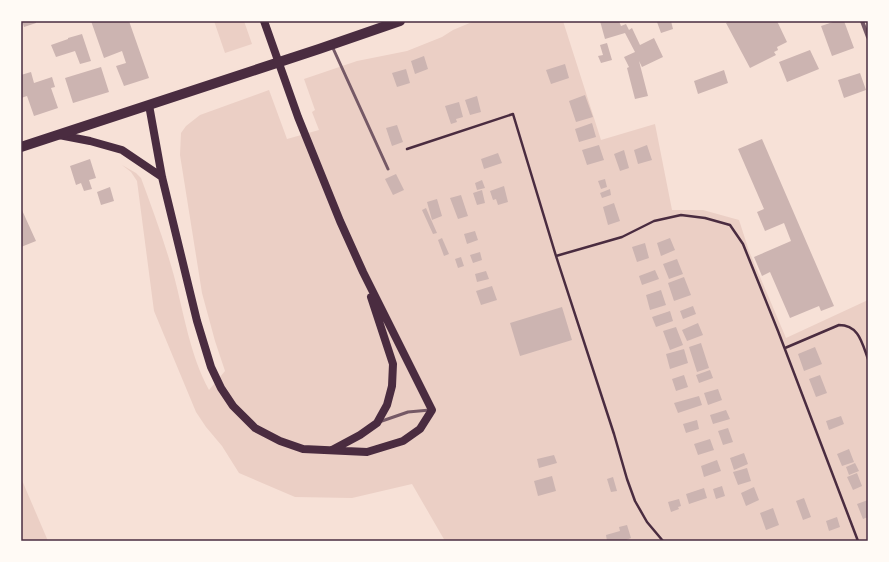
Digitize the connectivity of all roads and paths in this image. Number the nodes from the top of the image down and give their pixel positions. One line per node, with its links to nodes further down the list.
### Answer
1 (264, 21): 13 (main road)
2 (400, 21): 5 (main road)
3 (862, 21): 4 (street)
4 (868, 37)
5 (331, 44): 6 (main road); 10 (lane)
6 (149, 105): 7 (main road); 11 (main road)
7 (59, 135): 8 (main road); 11 (main road)
8 (21, 147)
9 (407, 149): 12 (path)
10 (388, 169)
11 (162, 177): 18 (main road)
12 (556, 256): 14 (path); 19 (path)
13 (363, 272): 16 (main road); 17 (main road)
14 (785, 348): 15 (path); 20 (path)
15 (868, 359)
16 (432, 410): 17 (lane); 18 (main road)
17 (377, 423): 18 (main road)
18 (332, 450)
19 (662, 541)
20 (858, 541)

